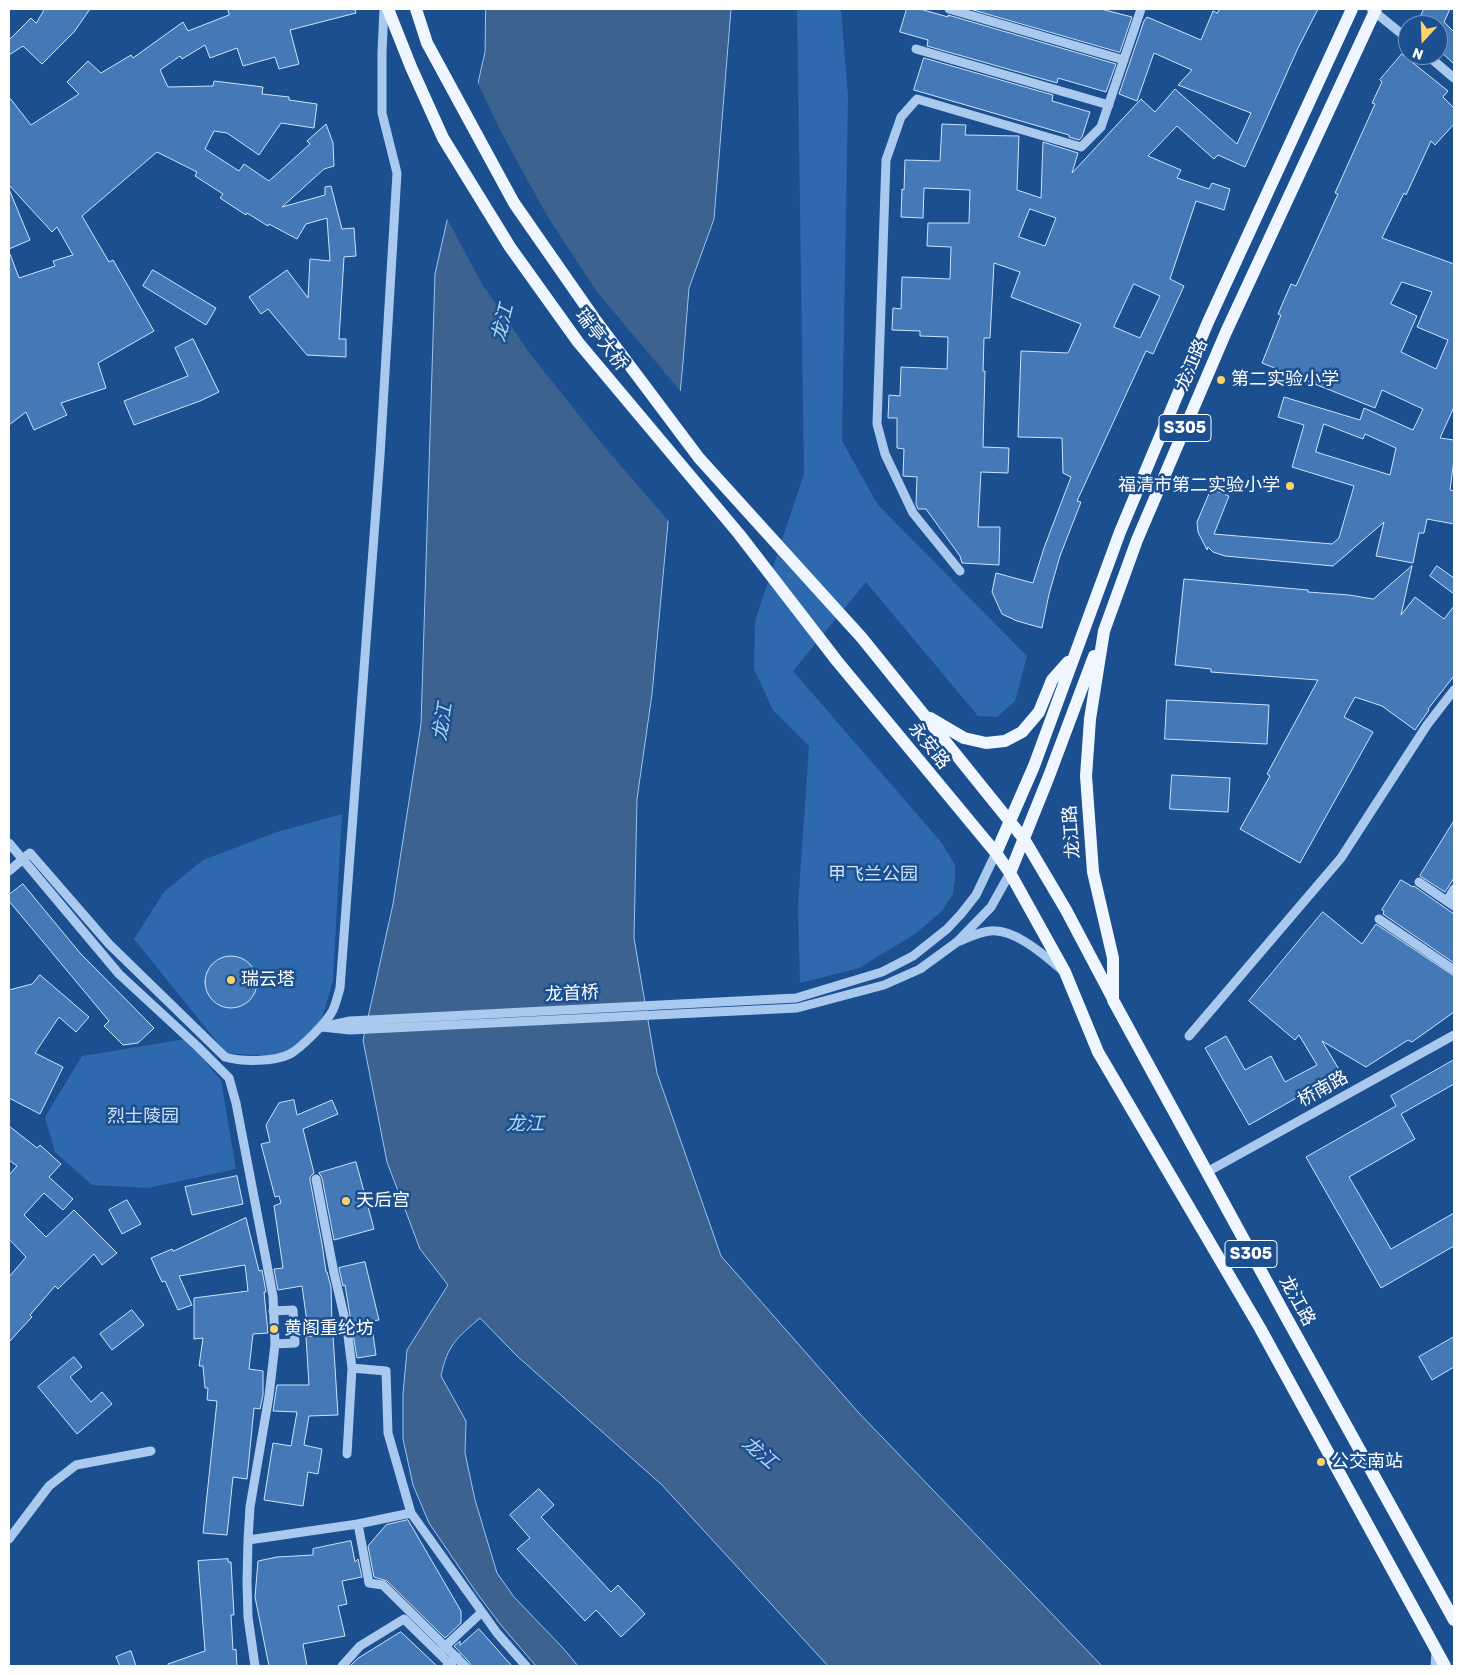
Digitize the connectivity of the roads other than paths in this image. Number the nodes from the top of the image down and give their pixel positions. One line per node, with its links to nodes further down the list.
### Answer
1 (384, 9): 37 (street)
2 (388, 9): 18 (main road, 瑞亭大桥)
3 (416, 9): 16 (main road, 瑞亭大桥)
4 (949, 9): 10 (street)
5 (1141, 9): 10 (street)
6 (1352, 9): 17 (main road, 龙江路 / S305)
7 (1373, 10): 8 (street); 15 (main road, 龙江路 / S305)
8 (1398, 31)
9 (916, 49): 13 (street)
10 (1124, 60): 13 (street)
11 (1439, 65): 12 (street)
12 (1454, 78)
13 (1109, 105): 14 (street)
14 (960, 571)
15 (1104, 631): 22 (main road); 35 (main road, 龙江路 / S305)
16 (862, 638): 20 (main road, 永安路)
17 (1073, 657): 20 (main road); 21 (main road, 龙江路 / S305)
18 (837, 661): 24 (main road, 永安路)
19 (1454, 690): 39 (street)
20 (922, 713): 21 (main road, 永安路)
21 (1010, 822): 22 (main road, 永安路); 24 (main road, 龙江路)
22 (1024, 839): 27 (main road); 35 (main road, 永安路)
23 (9, 843): 25 (street)
24 (996, 853): 27 (main road, 永安路); 36 (street, 龙首桥)
25 (22, 860): 26 (street); 37 (street); 42 (street)
26 (9, 871)
27 (1010, 873): 32 (street); 34 (main road, 永安路)
28 (1419, 882): 30 (street)
29 (1454, 889): 30 (street)
30 (1451, 904)
31 (1379, 919): 33 (street)
32 (957, 942): 34 (street); 36 (street, 龙首桥)
33 (1454, 970)
34 (1065, 972): 55 (main road, S305)
35 (1113, 1000): 40 (main road, 龙江路 / S305)
36 (350, 1026): 37 (street)
37 (322, 1027)
38 (1454, 1035): 40 (street, 桥南路)
39 (1189, 1036)
40 (1207, 1172): 54 (main road, 龙江路 / S305)
41 (316, 1179): 43 (street)
42 (273, 1311): 44 (street); 45 (street)
43 (348, 1328): 44 (street); 46 (street)
44 (295, 1332): 45 (street)
45 (275, 1344): 52 (street)
46 (352, 1368): 48 (street); 49 (street)
47 (151, 1451): 51 (street)
48 (347, 1454)
49 (411, 1513): 50 (street); 53 (street)
50 (358, 1524): 52 (street); 57 (street, bridge)
51 (9, 1539)
52 (248, 1540): 58 (street)
53 (482, 1612): 56 (street); 63 (street)
54 (1454, 1620)
55 (1436, 1652): 64 (street); 65 (main road, S305)
56 (438, 1653): 59 (street); 61 (street)
57 (457, 1657): 60 (street, bridge); 62 (street, bridge)
58 (255, 1666)
59 (342, 1666)
60 (447, 1666)
61 (452, 1666)
62 (465, 1666)
63 (526, 1666)
64 (1435, 1666)
65 (1445, 1666)

